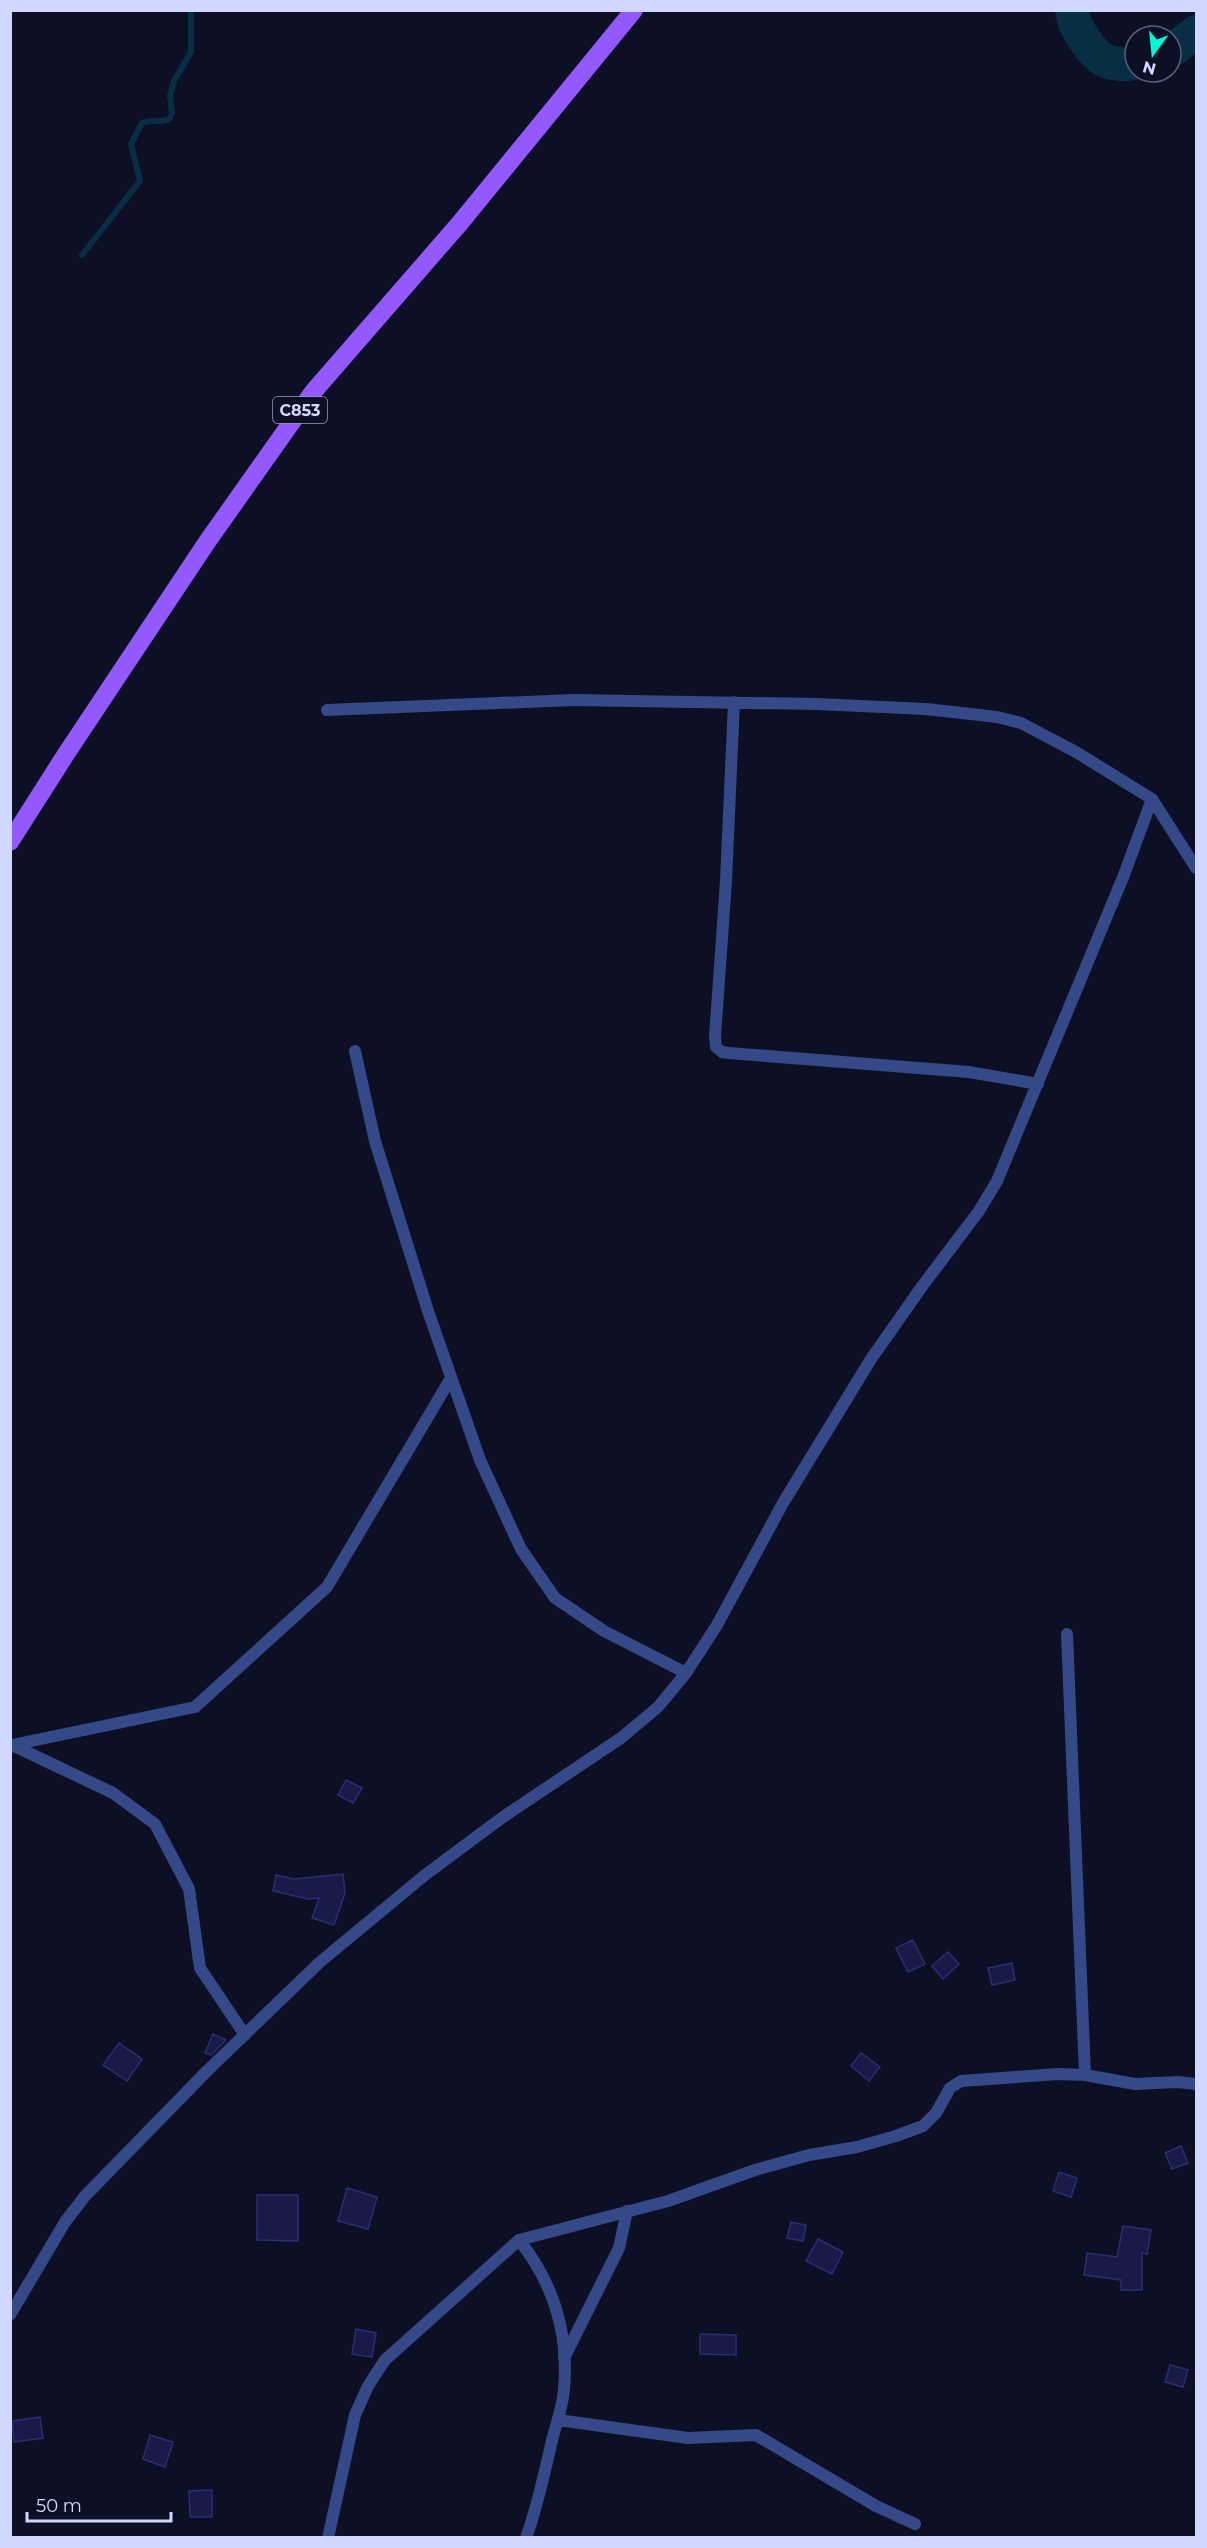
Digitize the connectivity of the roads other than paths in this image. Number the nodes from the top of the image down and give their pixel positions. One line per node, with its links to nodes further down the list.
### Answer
1 (634, 10): 5 (main road, C853)
2 (734, 702): 3 (street); 4 (street); 8 (street)
3 (327, 710)
4 (1152, 799): 6 (street); 8 (street)
5 (10, 842)
6 (1197, 868)
7 (356, 1051): 9 (street)
8 (1038, 1084): 11 (street)
9 (451, 1378): 11 (street); 12 (street)
10 (1067, 1634): 14 (street)
11 (686, 1674): 13 (street)
12 (11, 1744): 13 (street)
13 (245, 2035): 18 (street)
14 (1085, 2075): 15 (street); 16 (street)
15 (1197, 2084)
16 (627, 2211): 17 (street); 19 (street)
17 (519, 2240): 19 (street); 22 (street)
18 (10, 2315)
19 (564, 2358): 20 (street)
20 (558, 2420): 21 (street); 23 (street)
21 (915, 2524)
22 (328, 2538)
23 (526, 2538)

